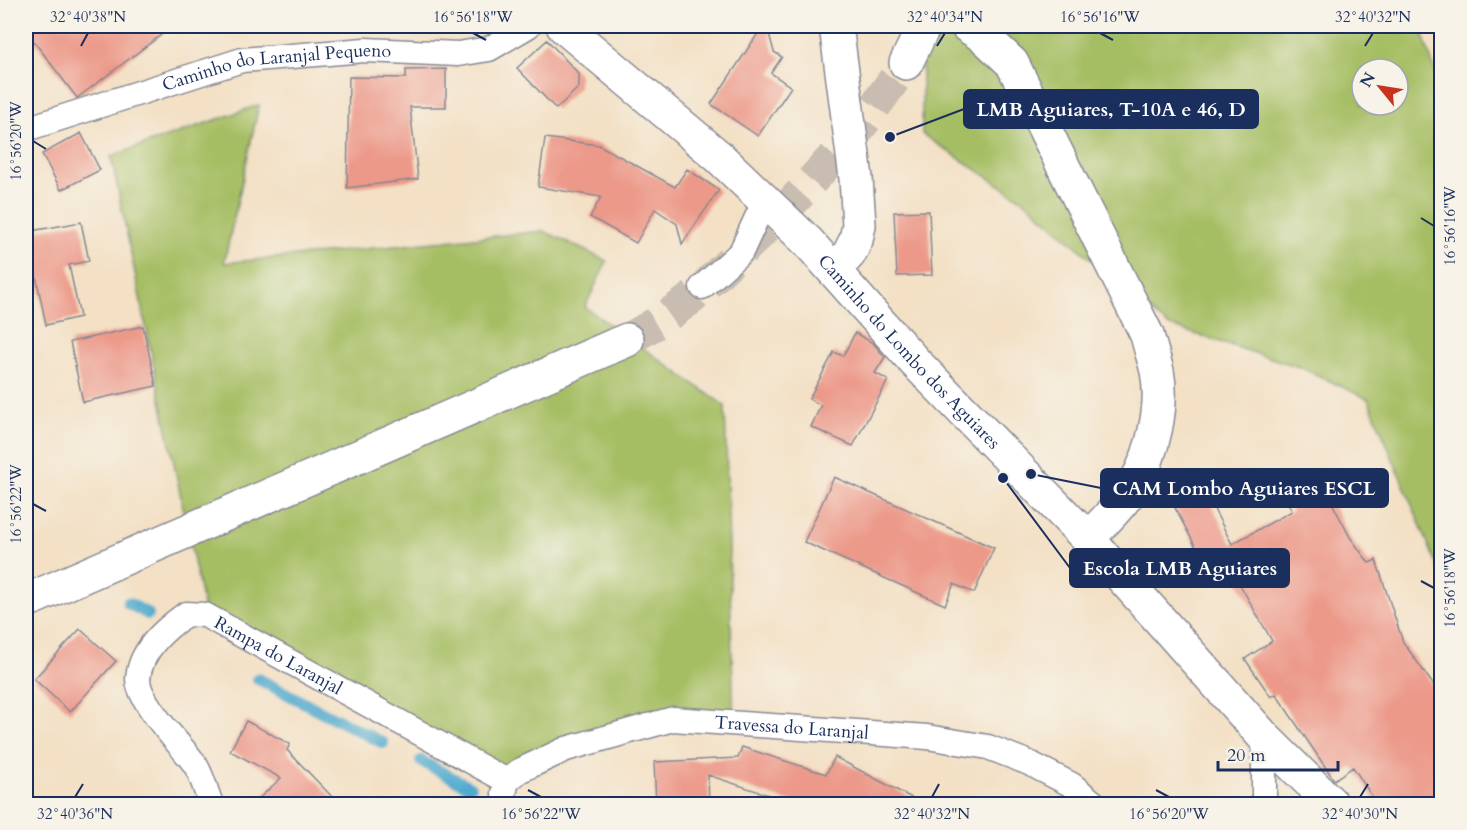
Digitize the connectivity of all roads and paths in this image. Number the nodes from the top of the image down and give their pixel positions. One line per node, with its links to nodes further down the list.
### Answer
1 (528, 26): 7 (lane, Caminho do Laranjal Pequeno)
2 (563, 26): 8 (street, Caminho do Lombo dos Aguiares)
3 (836, 26): 9 (street)
4 (924, 26): 6 (street)
5 (967, 26): 12 (street)
6 (906, 63)
7 (26, 129)
8 (765, 200): 9 (street, Caminho do Lombo dos Aguiares); 10 (lane)
9 (834, 270): 12 (street, Caminho do Lombo dos Aguiares)
10 (702, 286)
11 (627, 340): 13 (street)
12 (1088, 539): 14 (street, Caminho do Lombo dos Aguiares)
13 (26, 600)
14 (1264, 737): 18 (lane); 19 (street, Caminho do Lombo dos Aguiares)
15 (506, 793): 16 (lane, Rampa do Laranjal); 17 (lane, Travessa do Laranjal)
16 (211, 804)
17 (1095, 804)
18 (1264, 804)
19 (1332, 804)

